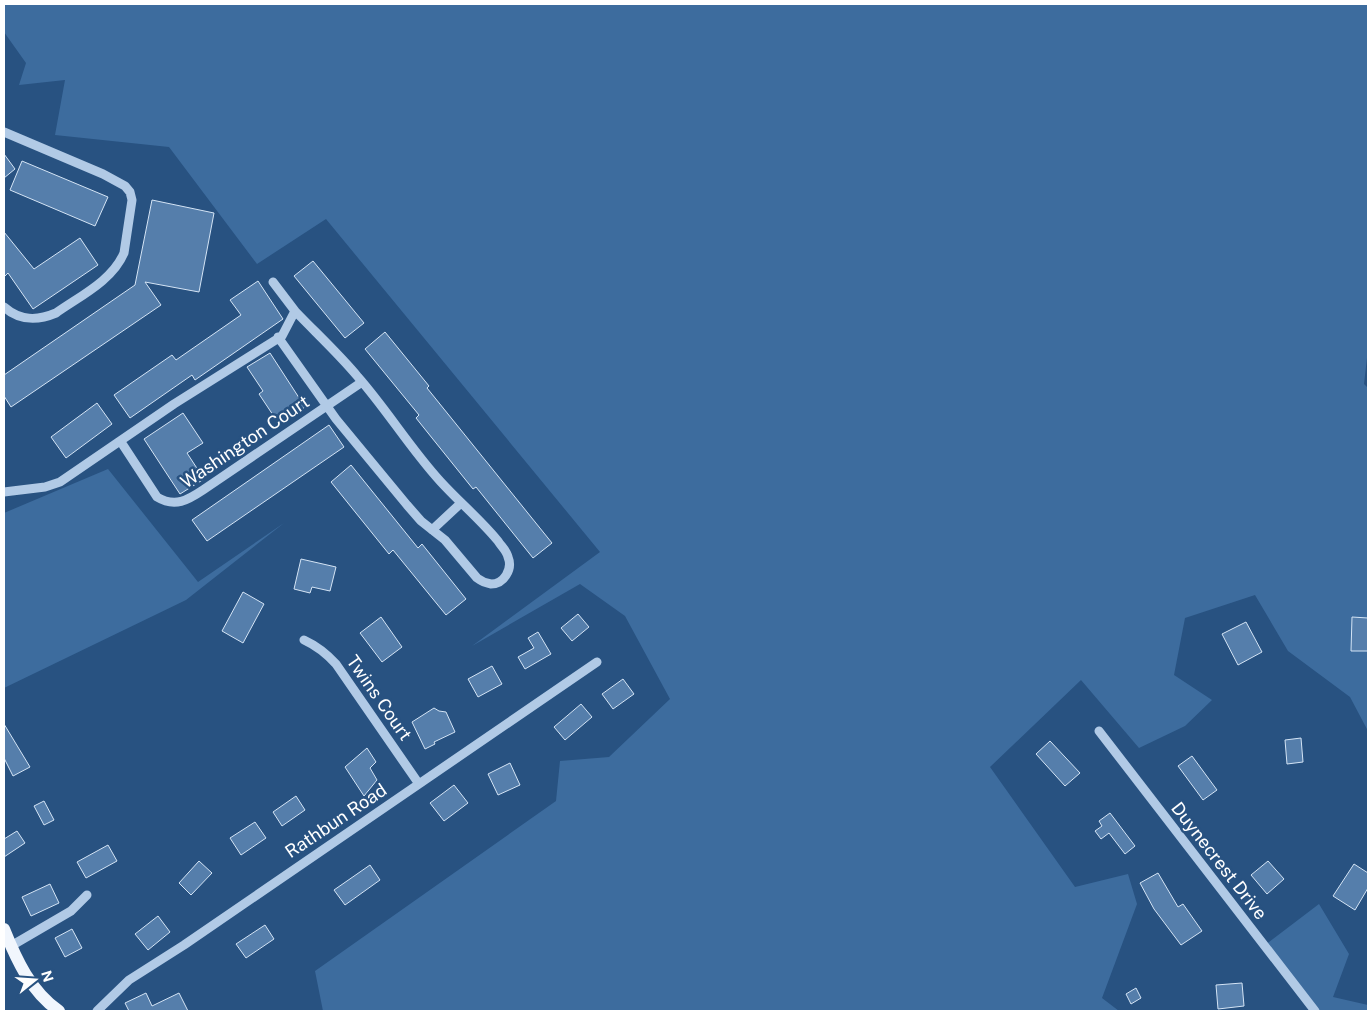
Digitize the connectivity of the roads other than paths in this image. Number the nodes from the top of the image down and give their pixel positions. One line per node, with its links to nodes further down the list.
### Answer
1 (4, 132): 3 (street)
2 (273, 282): 4 (street, Washington Court)
3 (4, 307)
4 (295, 311): 5 (street); 6 (street, Washington Court)
5 (278, 338): 7 (street, Washington Court); 8 (street)
6 (362, 382): 7 (street, Washington Court); 10 (street, Washington Court)
7 (327, 406): 8 (street, Washington Court); 11 (street, Washington Court)
8 (121, 442): 9 (street)
9 (4, 492)
10 (461, 503): 11 (street); 11 (street, Washington Court)
11 (432, 530)
12 (304, 640): 15 (street, Twins Court)
13 (597, 662): 15 (street, Rathbun Road)
14 (1098, 731): 21 (street, Duynecrest Drive)
15 (419, 784): 20 (street, Rathbun Road)
16 (87, 895): 18 (street)
17 (4, 929): 18 (main road)
18 (11, 946): 19 (main road)
19 (59, 1011)
20 (97, 1011)
21 (1314, 1011)

